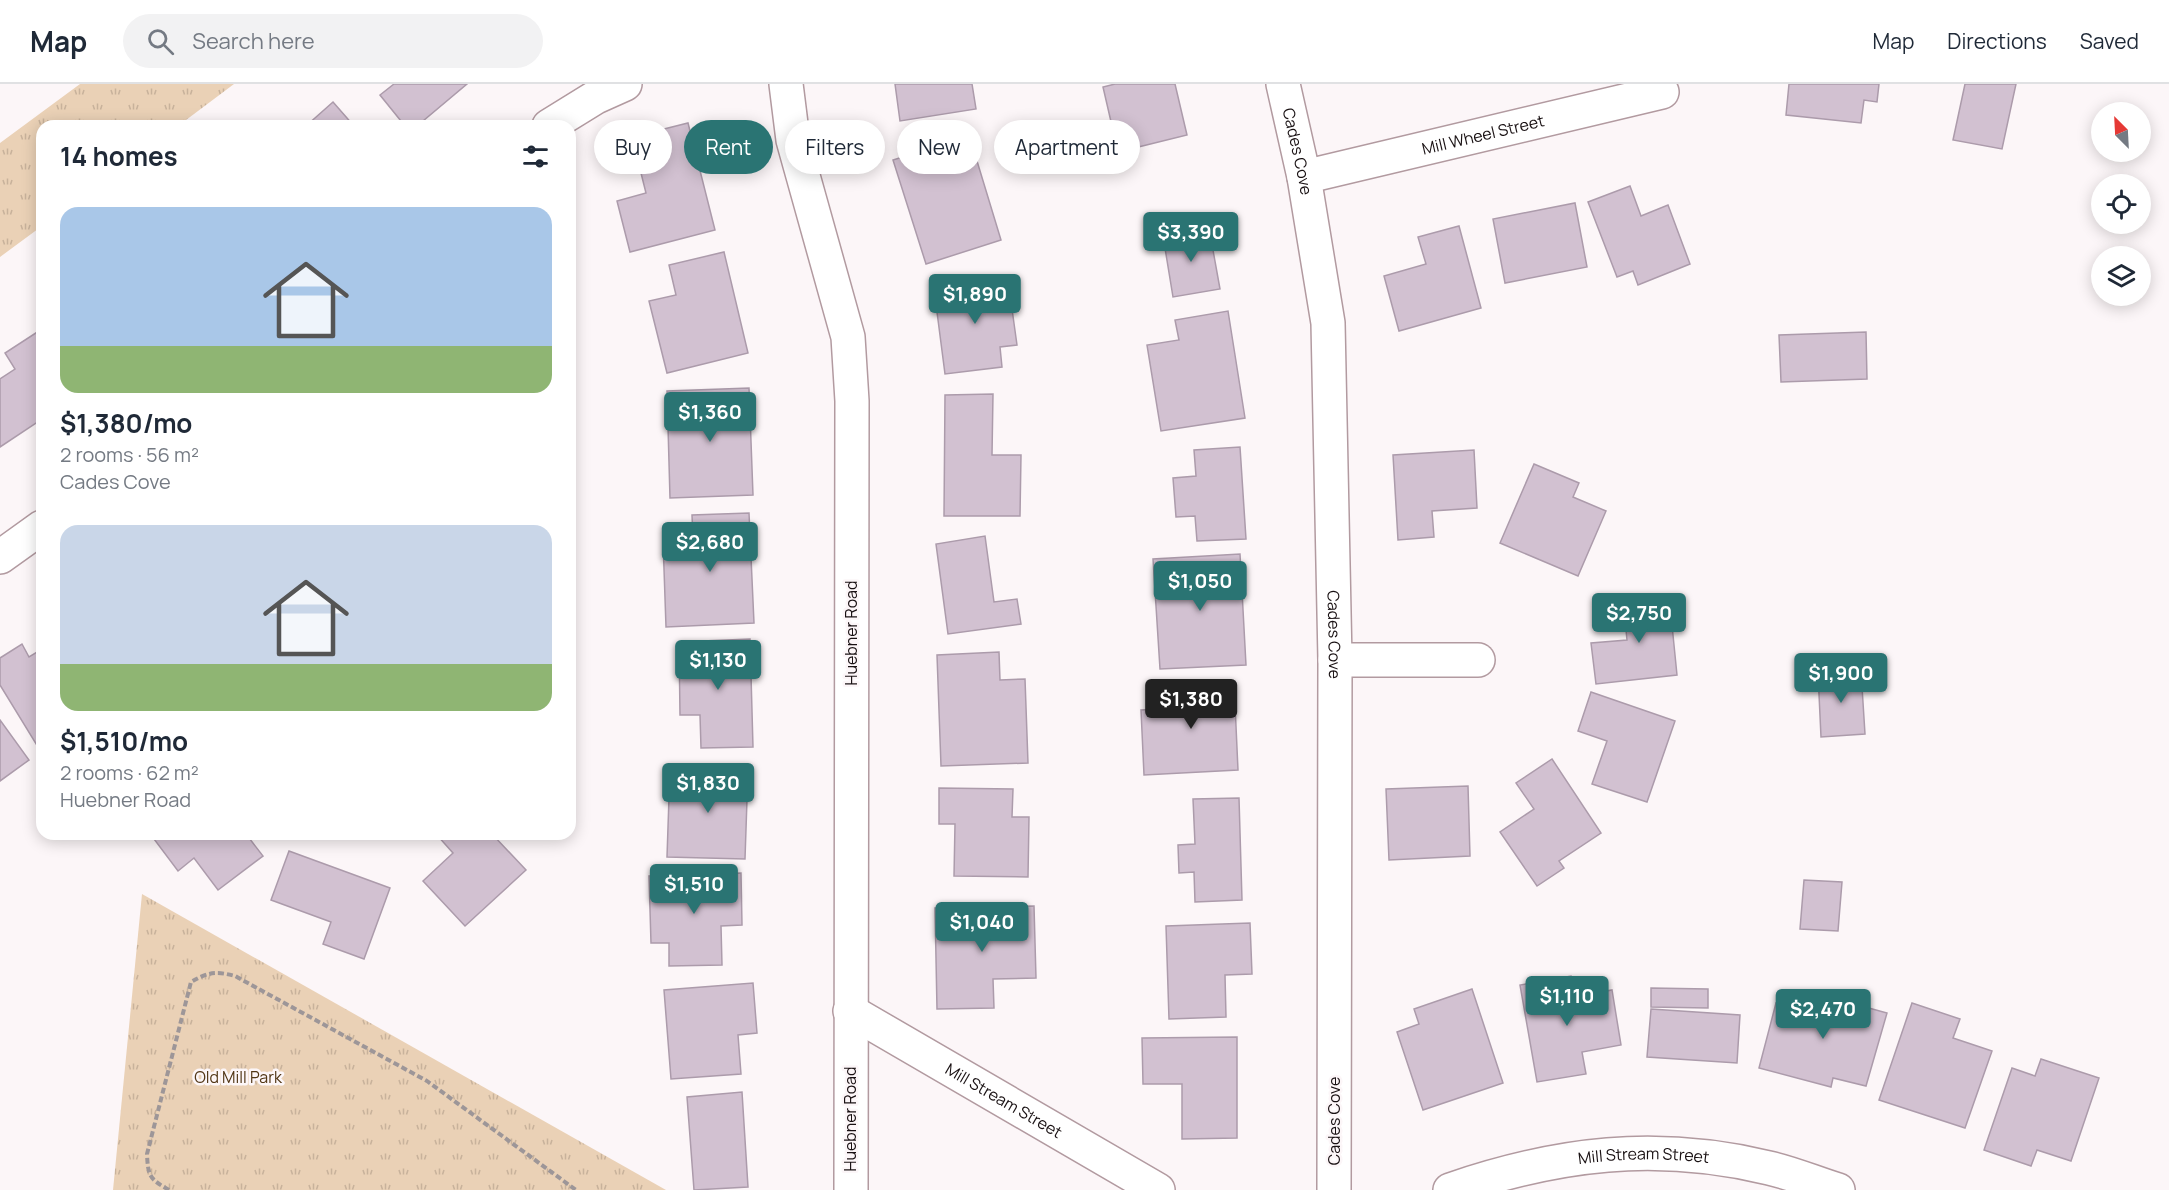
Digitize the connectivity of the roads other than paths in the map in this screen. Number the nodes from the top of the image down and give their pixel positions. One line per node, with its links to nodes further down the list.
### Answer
1 (625, 84): 5 (street)
2 (786, 84): 11 (street, Huebner Road)
3 (1283, 84): 6 (street, Cades Cove)
4 (1662, 92): 6 (street, Mill Wheel Street)
5 (559, 120)
6 (1304, 177): 9 (street, Cades Cove)
7 (36, 531): 8 (street)
8 (0, 557)
9 (1335, 660): 10 (street); 14 (street, Cades Cove)
10 (1478, 660)
11 (849, 1011): 12 (street, Huebner Road); 13 (street, Mill Stream Street)
12 (851, 1190)
13 (1158, 1190)
14 (1334, 1190)
15 (1450, 1190): 16 (street, Mill Stream Street)
16 (1838, 1190)

